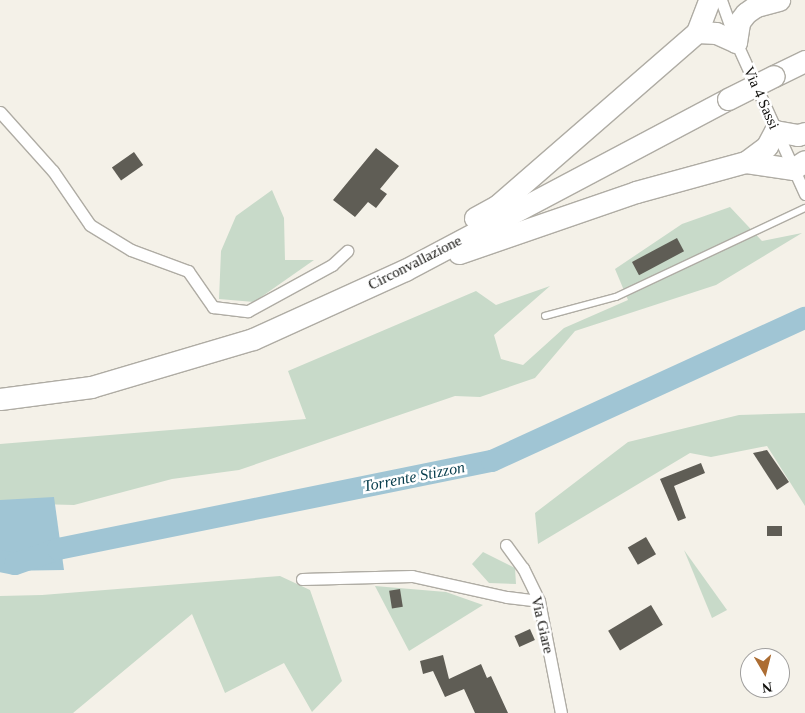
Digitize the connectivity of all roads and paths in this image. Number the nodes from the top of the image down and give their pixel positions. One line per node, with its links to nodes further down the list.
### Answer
1 (709, 0): 4 (highway)
2 (721, 0): 5 (street, Via 4 Sassi)
3 (772, 0): 5 (highway)
4 (697, 32): 5 (highway); 15 (highway)
5 (736, 42): 8 (street, Via 4 Sassi)
6 (805, 61): 15 (highway, Circonvallazione, bridge)
7 (0, 112): 14 (street)
8 (775, 130): 9 (highway); 10 (highway); 11 (street, Via 4 Sassi)
9 (805, 133)
10 (746, 162): 11 (highway); 15 (highway)
11 (799, 165): 12 (street, Via 4 Sassi)
12 (805, 194)
13 (805, 208): 16 (lane)
14 (347, 251)
15 (434, 255): 17 (highway, Circonvallazione)
16 (545, 316)
17 (0, 399)
18 (506, 545): 20 (street, Via Giare)
19 (302, 579): 20 (street)
20 (539, 601): 21 (street, Via Giare)
21 (561, 713)

